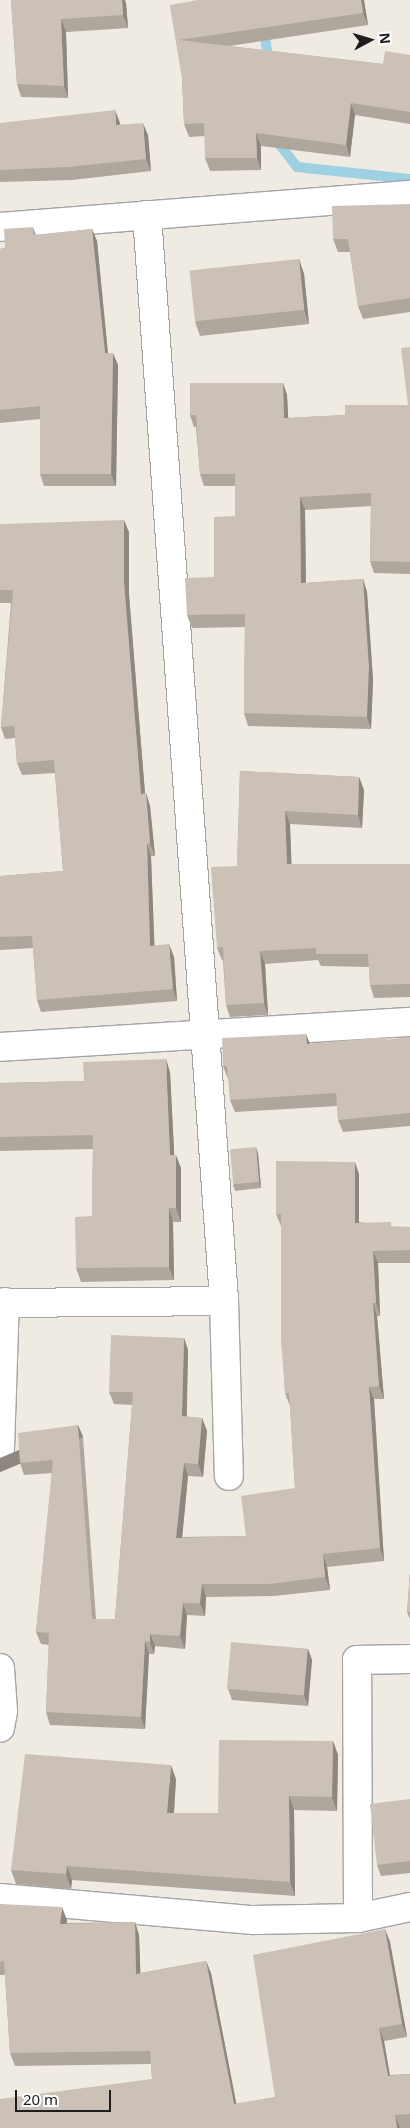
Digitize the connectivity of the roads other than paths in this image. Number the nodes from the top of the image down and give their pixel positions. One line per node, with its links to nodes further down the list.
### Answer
1 (410, 195): 2 (street)
2 (147, 215): 3 (street); 5 (street)
3 (0, 227)
4 (410, 1022): 5 (street)
5 (206, 1032): 6 (street); 7 (street)
6 (0, 1047)
7 (224, 1301): 8 (street); 10 (street)
8 (2, 1302): 9 (street)
9 (0, 1449)
10 (229, 1476)
11 (410, 1659): 16 (street)
12 (0, 1668): 13 (street)
13 (0, 1728)
14 (0, 1898): 16 (street)
15 (410, 1907): 16 (street)
16 (358, 1918)

